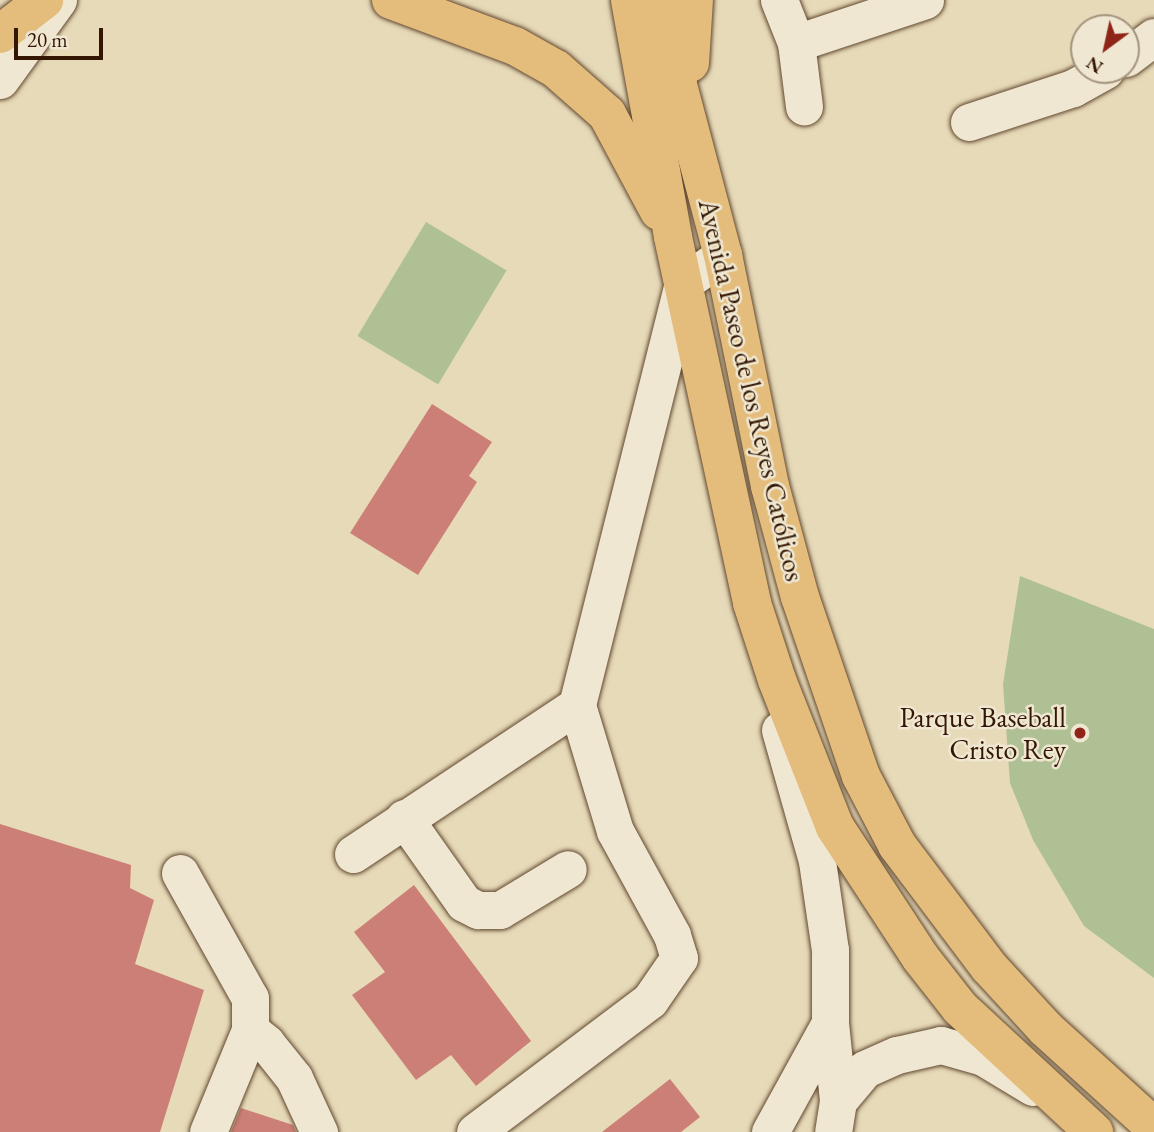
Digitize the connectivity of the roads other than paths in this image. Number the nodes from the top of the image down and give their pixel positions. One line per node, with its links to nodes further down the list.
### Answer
1 (20, 0): 10 (main road)
2 (44, 0): 11 (main road)
3 (58, 0): 13 (street)
4 (391, 0): 18 (main road)
5 (631, 0): 18 (main road, Avenida Paseo de los Reyes Católicos)
6 (664, 0): 16 (main road, Avenida Paseo de los Reyes Católicos)
7 (694, 0): 16 (main road)
8 (779, 0): 12 (street)
9 (925, 0): 12 (street)
10 (0, 24)
11 (0, 34)
12 (796, 43): 15 (street)
13 (0, 80)
14 (1080, 84): 17 (street)
15 (804, 106)
16 (688, 114): 19 (main road, Avenida Paseo de los Reyes Católicos)
17 (969, 122)
18 (673, 237): 20 (main road, Avenida Paseo de los Reyes Católicos)
19 (723, 255): 20 (street); 31 (main road, Avenida Paseo de los Reyes Católicos)
20 (683, 283): 21 (main road, Avenida Paseo de los Reyes Católicos); 22 (street)
21 (752, 603): 27 (street, Avenida Paseo de los Reyes Católicos); 30 (main road, Avenida Paseo de los Reyes Católicos)
22 (577, 705): 23 (street); 34 (street)
23 (404, 818): 24 (street); 25 (street)
24 (353, 854)
25 (568, 869)
26 (180, 873): 28 (street)
27 (830, 1023): 29 (street, Avenida Paseo de los Reyes Católicos); 35 (street)
28 (250, 1030): 32 (street); 33 (street)
29 (836, 1116): 30 (street, Avenida Paseo de los Reyes Católicos)
30 (1079, 1120)
31 (1154, 1127)
32 (208, 1132)
33 (319, 1132)
34 (475, 1132)
35 (770, 1132)

